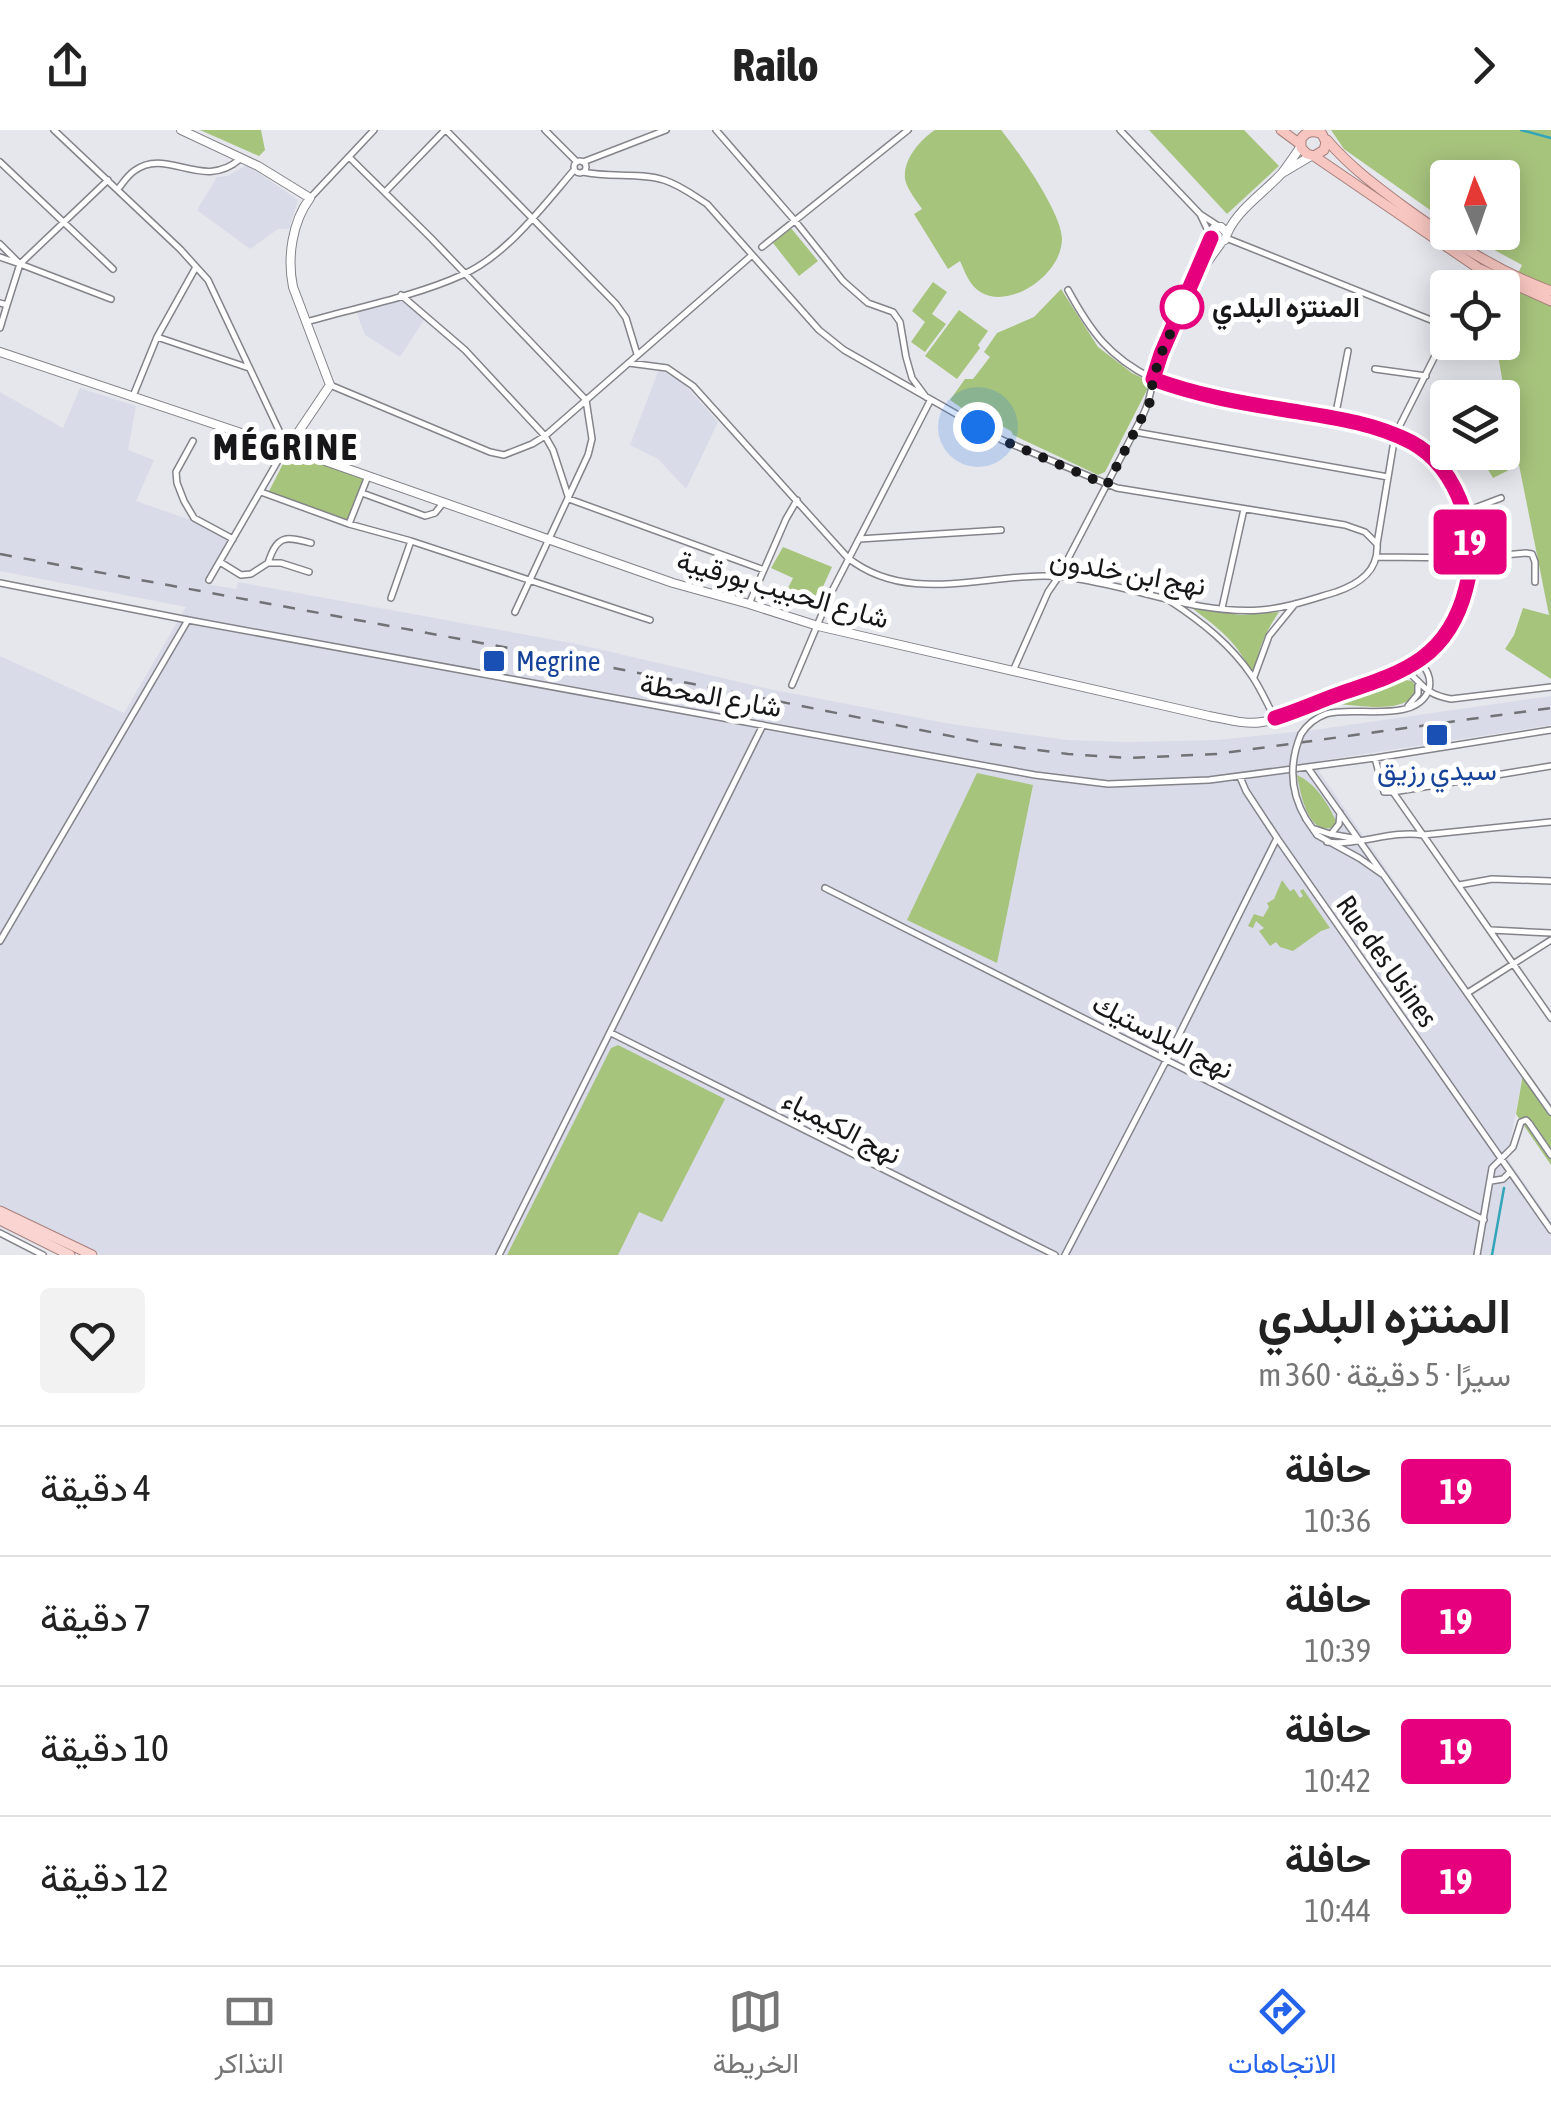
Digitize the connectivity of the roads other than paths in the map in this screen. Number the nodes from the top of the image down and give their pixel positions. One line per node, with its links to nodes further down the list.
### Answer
1 (54, 130): 20 (street)
2 (182, 130): 16 (street)
3 (374, 130): 15 (street)
4 (446, 130): 22 (street); 25 (street)
5 (544, 130): 18 (street)
6 (666, 130): 18 (street)
7 (716, 130): 26 (street)
8 (908, 130): 26 (street)
9 (1120, 130): 24 (street)
10 (1281, 130): 13 (highway)
11 (1312, 130): 12 (highway); 13 (highway)
12 (1324, 137): 14 (highway); 40 (highway)
13 (1301, 145): 14 (highway); 19 (street)
14 (1312, 156): 19 (street); 43 (highway)
15 (350, 157): 22 (street); 23 (street)
16 (242, 158): 21 (street); 23 (street)
17 (0, 162): 27 (street)
18 (578, 165): 25 (street); 32 (street)
19 (1280, 174): 28 (street)
20 (108, 180): 21 (street); 27 (street)
21 (118, 189): 35 (street)
22 (386, 192): 37 (street)
23 (310, 198): 45 (street)
24 (1200, 214): 28 (street); 29 (street)
25 (534, 218): 37 (street); 49 (street)
26 (796, 222): 31 (street); 59 (street)
27 (65, 224): 34 (street); 36 (street)
28 (1223, 233): 29 (street); 29 (street); 38 (street); 54 (street)
29 (1211, 237): 38 (street)
30 (0, 244): 34 (street)
31 (762, 247)
32 (752, 255): 49 (street); 59 (street)
33 (0, 257): 34 (street)
34 (20, 264): 42 (street); 44 (street)
35 (196, 267): 47 (street); 52 (street)
36 (113, 269)
37 (464, 274): 41 (street); 58 (street)
38 (1194, 280): 55 (street)
39 (1068, 290): 55 (street)
40 (1551, 291)
41 (402, 295): 45 (street); 63 (street)
42 (111, 299)
43 (1551, 301)
44 (3, 304): 46 (street)
45 (306, 322): 56 (street)
46 (0, 328)
47 (158, 336): 52 (street); 57 (street)
48 (1348, 351): 60 (street)
49 (637, 354): 51 (street)
50 (3, 355): 57 (street, شارع الحبيب بورقيبة)
51 (629, 363): 58 (street); 73 (street)
52 (250, 368): 65 (street)
53 (1376, 369): 54 (street)
54 (1426, 376): 62 (street)
55 (1153, 379): 60 (street); 61 (street)
56 (330, 385): 63 (street); 65 (street)
57 (132, 396): 65 (street, شارع الحبيب بورقيبة)
58 (586, 400): 63 (street); 72 (street)
59 (929, 400): 68 (street); 79 (street)
60 (1335, 418): 62 (street)
61 (1135, 432): 67 (street); 68 (street)
62 (1396, 435): 67 (street); 76 (street)
63 (545, 436): 72 (street)
64 (193, 441): 81 (street)
65 (286, 446): 66 (street, شارع الحبيب بورقيبة); 69 (street)
66 (368, 476): 70 (street); 74 (street, شارع الحبيب بورقيبة)
67 (1388, 477): 84 (street)
68 (1107, 485): 75 (street); 92 (street)
69 (261, 492): 77 (street); 81 (street)
70 (362, 493): 74 (street); 77 (street)
71 (1501, 498): 76 (street)
72 (568, 499): 80 (street); 90 (street)
73 (797, 500): 86 (street); 90 (street)
74 (443, 503): 80 (street, شارع الحبيب بورقيبة)
75 (1244, 510): 84 (street); 101 (street)
76 (1464, 512): 87 (street)
77 (348, 524): 82 (street)
78 (1001, 530): 79 (street)
79 (859, 538): 86 (street)
80 (550, 539): 94 (street); 99 (street, شارع الحبيب بورقيبة)
81 (233, 540): 88 (street)
82 (411, 541): 94 (street); 97 (street)
83 (311, 543): 89 (street)
84 (1377, 544): 85 (street)
85 (1377, 557): 87 (street); 100 (street, نهج ابن خلدون)
86 (848, 558): 92 (street, نهج ابن خلدون); 105 (street)
87 (1471, 558): 95 (street); 106 (street, شارع الحبيب بورقيبة)
88 (220, 562): 89 (street); 93 (street)
89 (268, 562): 91 (street)
90 (764, 570): 99 (street)
91 (309, 572)
92 (1059, 576): 98 (street, نهج ابن خلدون); 108 (street)
93 (209, 580)
94 (530, 580): 102 (street); 104 (street)
95 (1535, 582)
96 (0, 583): 103 (street, شارع المحطة)
97 (392, 598)
98 (1168, 599): 101 (street, نهج ابن خلدون); 109 (street)
99 (749, 604): 105 (street, شارع الحبيب بورقيبة)
100 (1296, 604): 101 (street, نهج ابن خلدون); 109 (street)
101 (1222, 608)
102 (515, 612)
103 (188, 620): 116 (street, شارع المحطة); 135 (street)
104 (650, 620)
105 (818, 626): 108 (street, شارع الحبيب بورقيبة); 111 (street)
106 (1419, 660): 107 (street, شارع الحبيب بورقيبة); 113 (street)
107 (1406, 670): 110 (street); 115 (street, شارع الحبيب بورقيبة)
108 (1013, 671): 115 (street, شارع الحبيب بورقيبة)
109 (1254, 678): 115 (street)
110 (1418, 683): 113 (street); 114 (street)
111 (792, 685)
112 (1551, 686): 113 (street)
113 (1428, 691): 114 (street)
114 (1396, 710): 127 (street, bridge)
115 (1275, 718)
116 (764, 725): 121 (street, شارع المحطة); 140 (street)
117 (1551, 730): 118 (street)
118 (1375, 758): 120 (street); 122 (street)
119 (1551, 766): 122 (street)
120 (1308, 768): 121 (street, شارع المحطة); 123 (street)
121 (1240, 777): 126 (street, Rue des Usines)
122 (1393, 792): 125 (street)
123 (1340, 810): 127 (street); 128 (street)
124 (1551, 822): 125 (street)
125 (1423, 835): 128 (street); 131 (street)
126 (1277, 838): 141 (street); 144 (street, Rue des Usines)
127 (1328, 838): 128 (street); 129 (street)
128 (1360, 839): 129 (street)
129 (1389, 879): 137 (street)
130 (1551, 881): 131 (street)
131 (1459, 885): 133 (street)
132 (825, 888): 141 (street, نهج البلاستيك)
133 (1492, 930): 134 (street); 136 (street)
134 (1551, 936): 136 (street)
135 (0, 941)
136 (1512, 963): 137 (street); 138 (street)
137 (1468, 992): 142 (street)
138 (1548, 1006): 139 (street)
139 (1551, 1018)
140 (611, 1033): 156 (street); 157 (street, نهج الكيمياء)
141 (1166, 1061): 149 (street, نهج البلاستيك); 158 (street)
142 (1551, 1112)
143 (1551, 1154): 144 (street)
144 (1500, 1158): 145 (street, Rue des Usines); 146 (street)
145 (1508, 1168): 146 (street); 150 (street, Rue des Usines)
146 (1491, 1181): 149 (street)
147 (0, 1212): 155 (main road)
148 (0, 1220): 154 (main road)
149 (1484, 1220): 159 (street)
150 (1551, 1230)
151 (0, 1233): 152 (street)
152 (30, 1252): 153 (street)
153 (43, 1255)
154 (70, 1255)
155 (92, 1255)
156 (499, 1255)
157 (1054, 1255)
158 (1066, 1255)
159 (1477, 1255)

